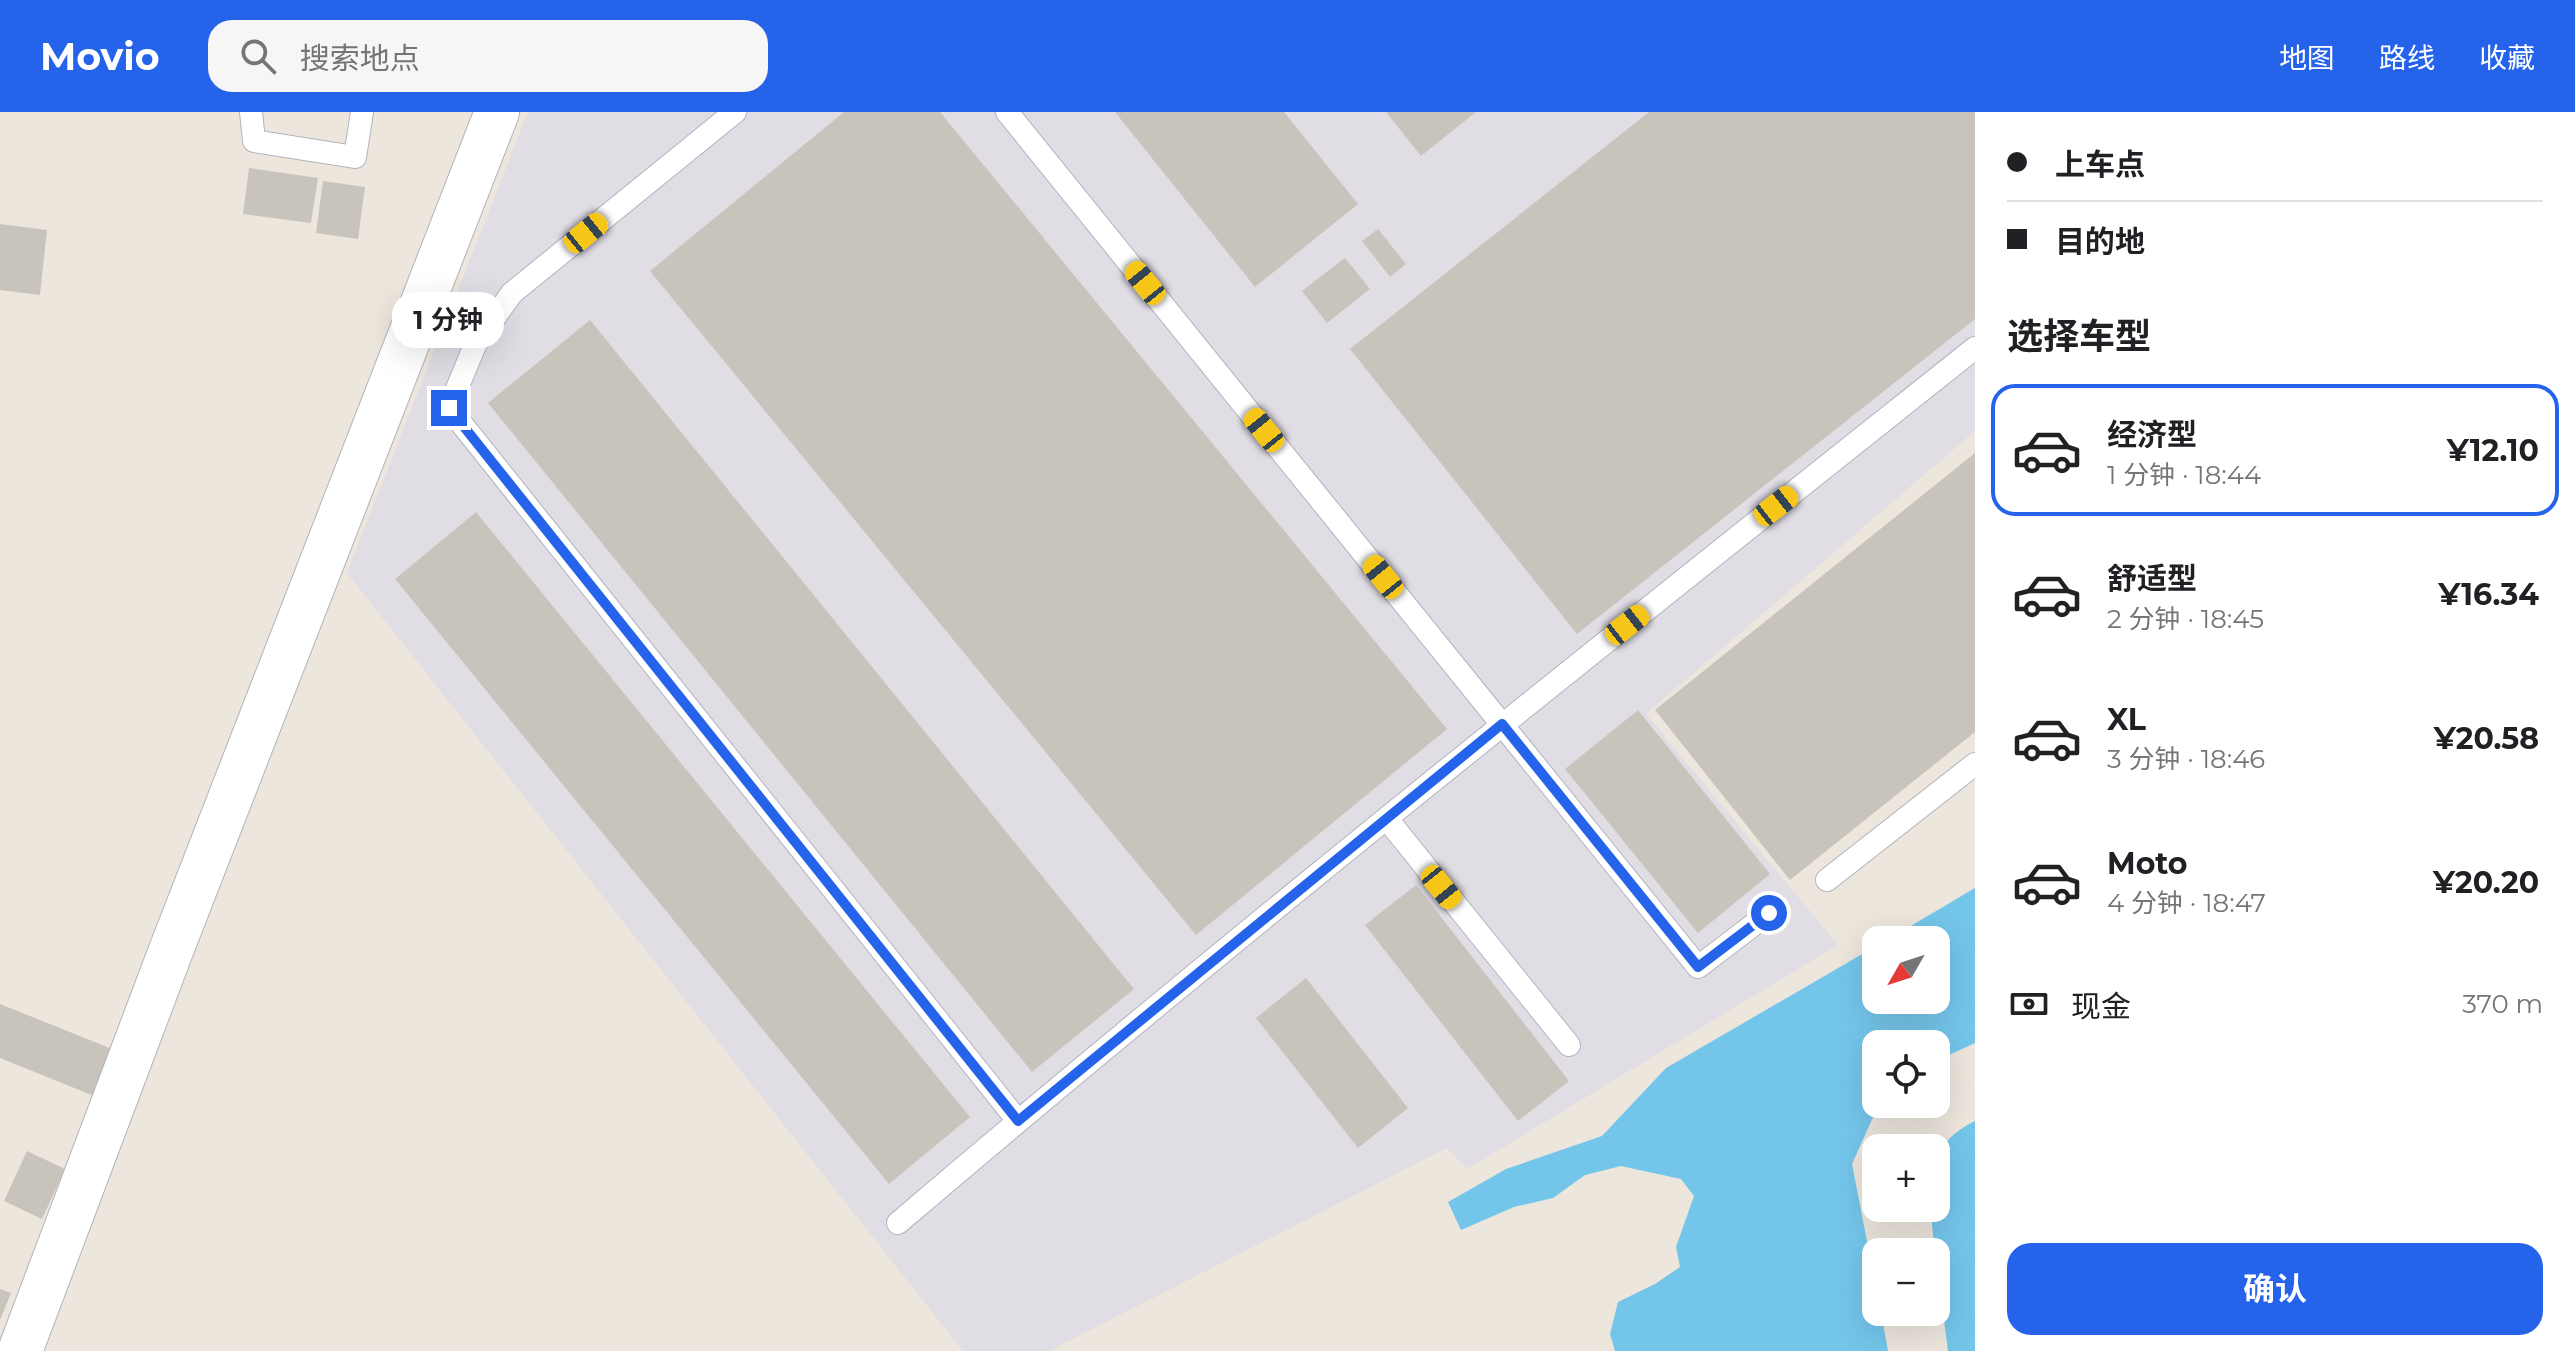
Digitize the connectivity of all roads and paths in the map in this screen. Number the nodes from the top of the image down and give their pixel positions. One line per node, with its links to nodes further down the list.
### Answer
1 (251, 112): 2 (lane)
2 (362, 112)
3 (497, 112): 15 (street)
4 (735, 112): 13 (lane)
5 (1007, 112): 7 (lane)
6 (1975, 348): 7 (lane)
7 (1502, 724): 9 (lane); 11 (lane)
8 (1975, 764): 10 (lane)
9 (1387, 819): 12 (lane); 13 (lane)
10 (1827, 880)
11 (1769, 913)
12 (1569, 1045)
13 (1018, 1121): 14 (lane)
14 (898, 1223)
15 (20, 1351)

